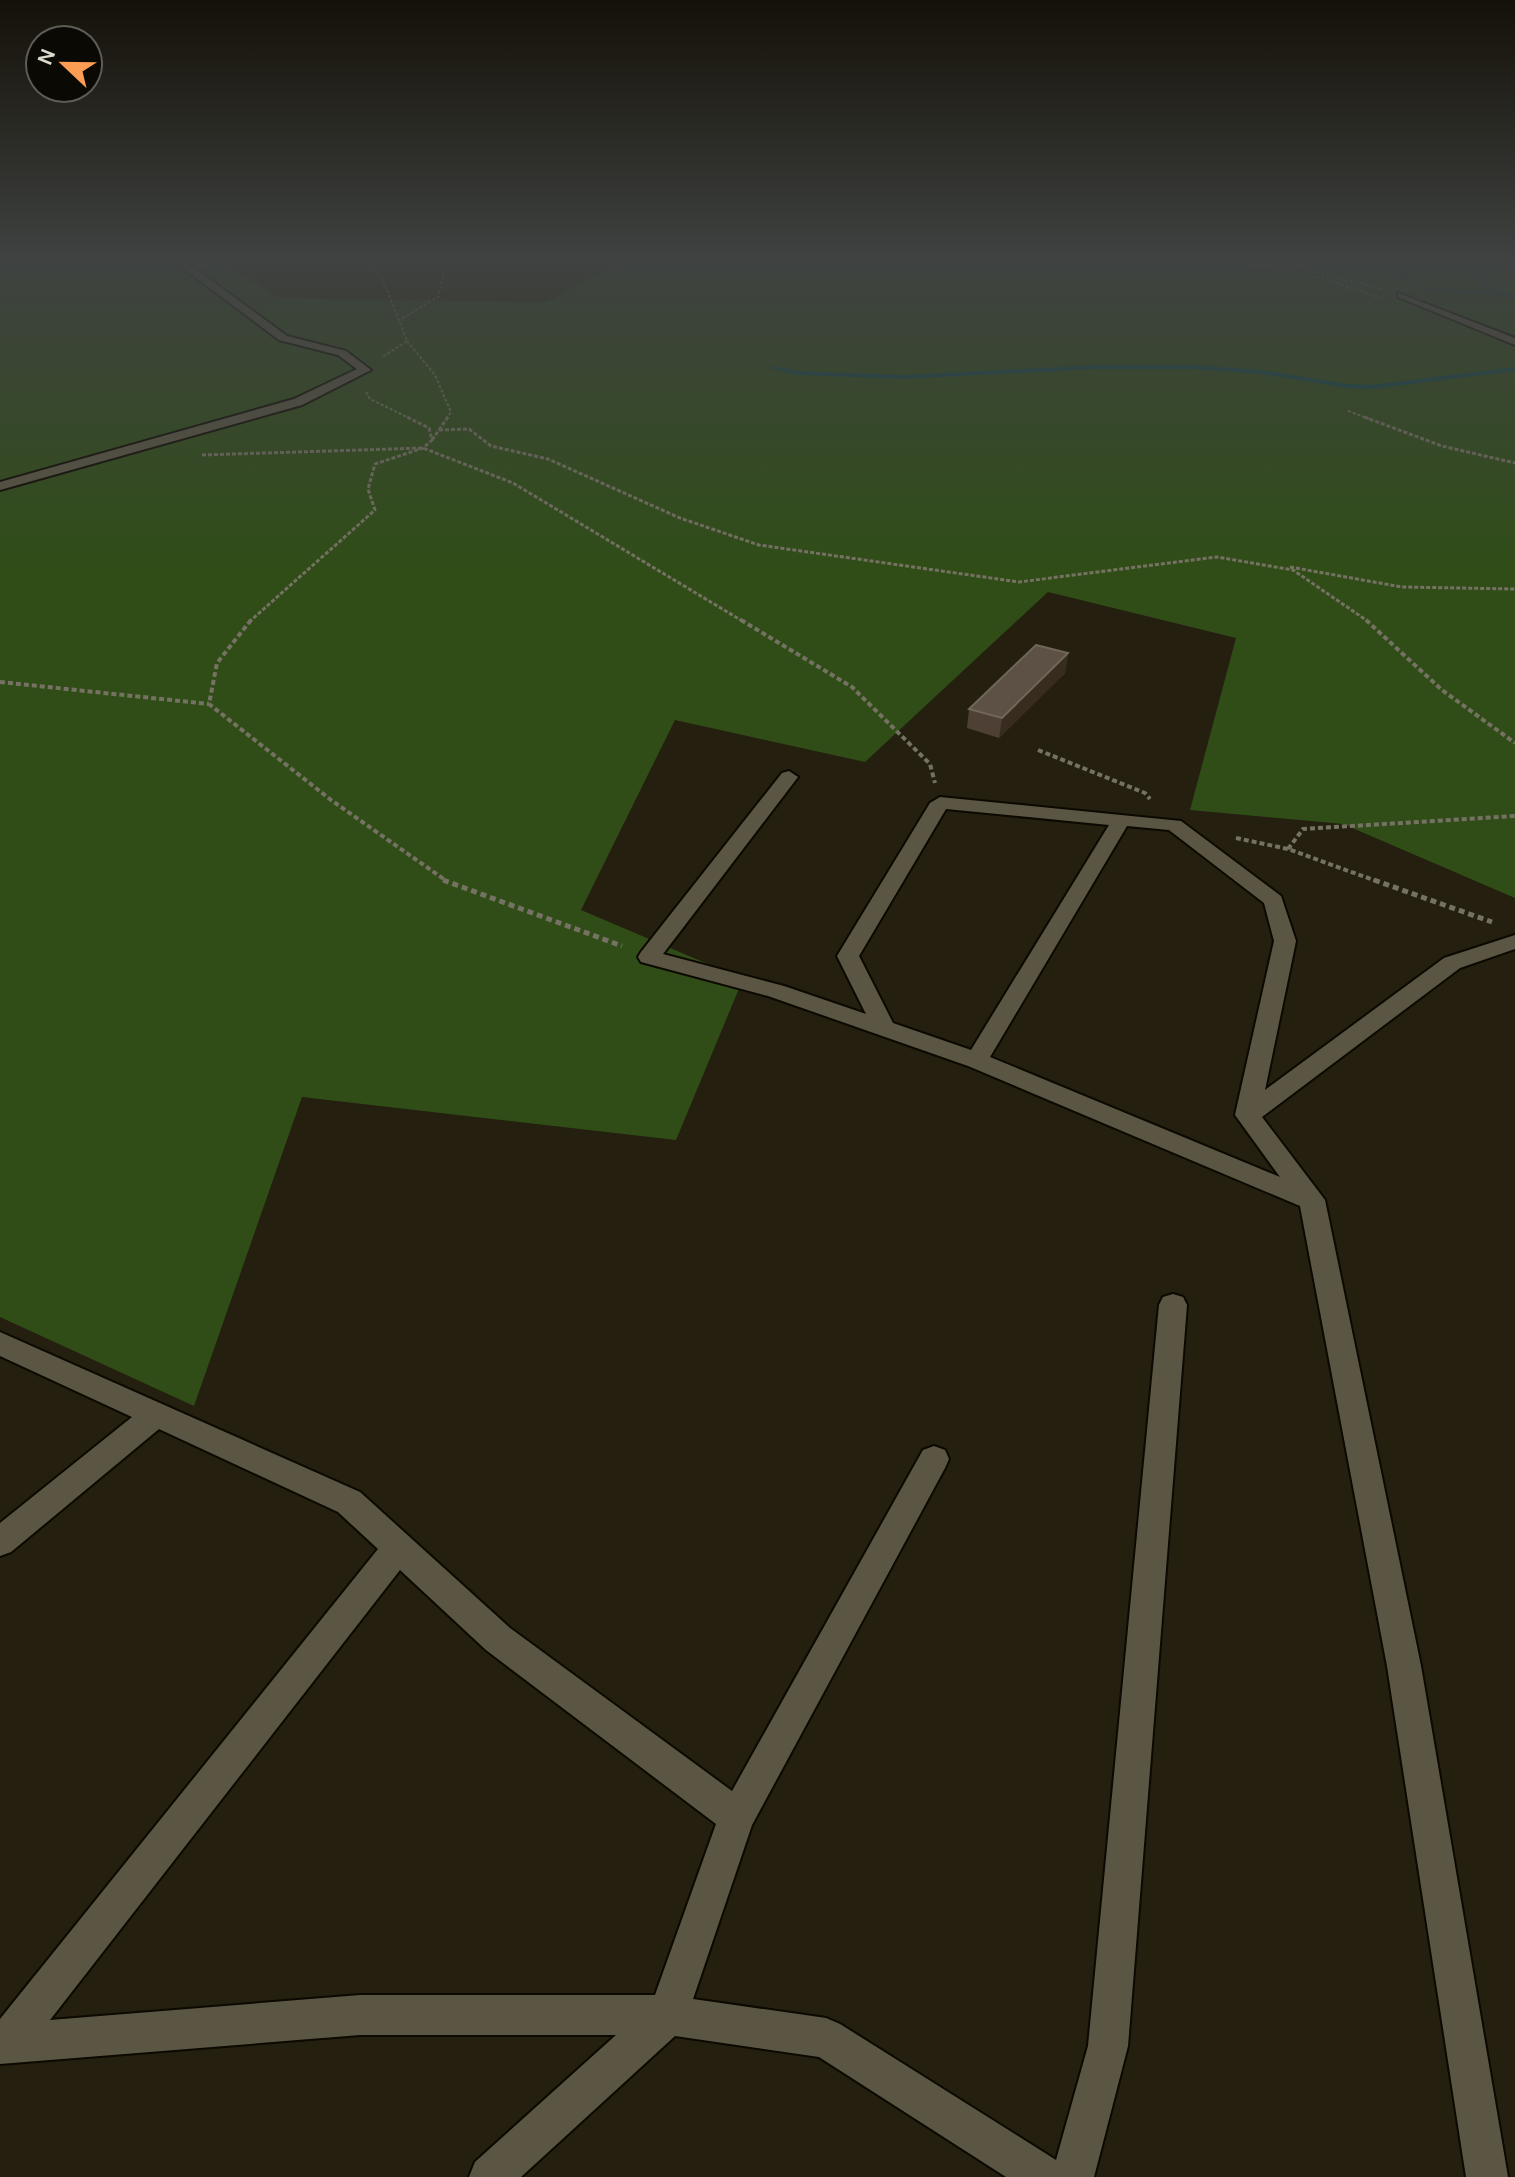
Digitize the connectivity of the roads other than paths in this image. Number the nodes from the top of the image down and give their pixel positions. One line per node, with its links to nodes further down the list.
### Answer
1 (349, 361): 2 (street)
2 (0, 486)
3 (789, 777): 6 (street)
4 (1120, 822): 6 (street); 7 (street); 8 (street)
5 (1508, 934): 8 (street)
6 (885, 1030): 7 (street)
7 (976, 1060): 9 (street)
8 (1247, 1115): 9 (street)
9 (1312, 1200): 22 (street)
10 (1173, 1305): 21 (street)
11 (0, 1343): 12 (street)
12 (155, 1415): 14 (street); 15 (street)
13 (934, 1459): 16 (street)
14 (0, 1542)
15 (398, 1548): 16 (street); 18 (street)
16 (737, 1817): 17 (street)
17 (668, 2015): 18 (street); 19 (street); 20 (street)
18 (2, 2041)
19 (490, 2177)
20 (1045, 2177)
21 (1073, 2177)
22 (1487, 2177)

